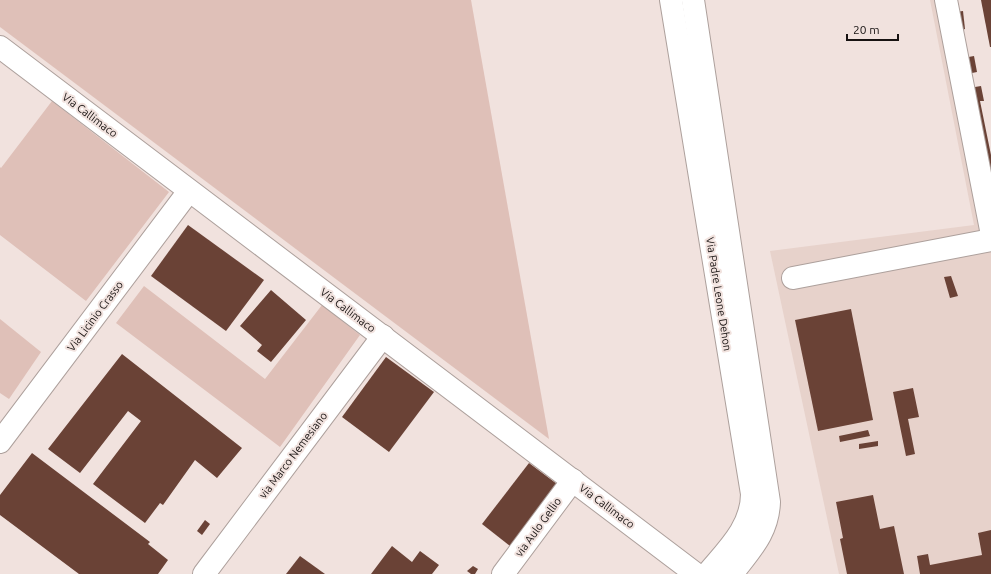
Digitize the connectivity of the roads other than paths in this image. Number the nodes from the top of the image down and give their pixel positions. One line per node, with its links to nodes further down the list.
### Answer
1 (671, 0): 15 (street, Via Padre Leone Dehon)
2 (693, 0): 16 (street, Via Padre Leone Dehon)
3 (946, 0): 6 (street)
4 (0, 47): 5 (street, Via Callimaco)
5 (189, 191): 9 (street, Via Callimaco); 10 (street, Via Licinio Crasso)
6 (991, 230)
7 (991, 240): 8 (street)
8 (793, 278)
9 (383, 336): 11 (street, Via Callimaco); 12 (street, via Marco Nemesiano)
10 (0, 442)
11 (573, 480): 13 (street, via Aulo Gellio); 14 (street, Via Callimaco)
12 (204, 574)
13 (503, 574)
14 (696, 574)
15 (707, 574)
16 (732, 574)

